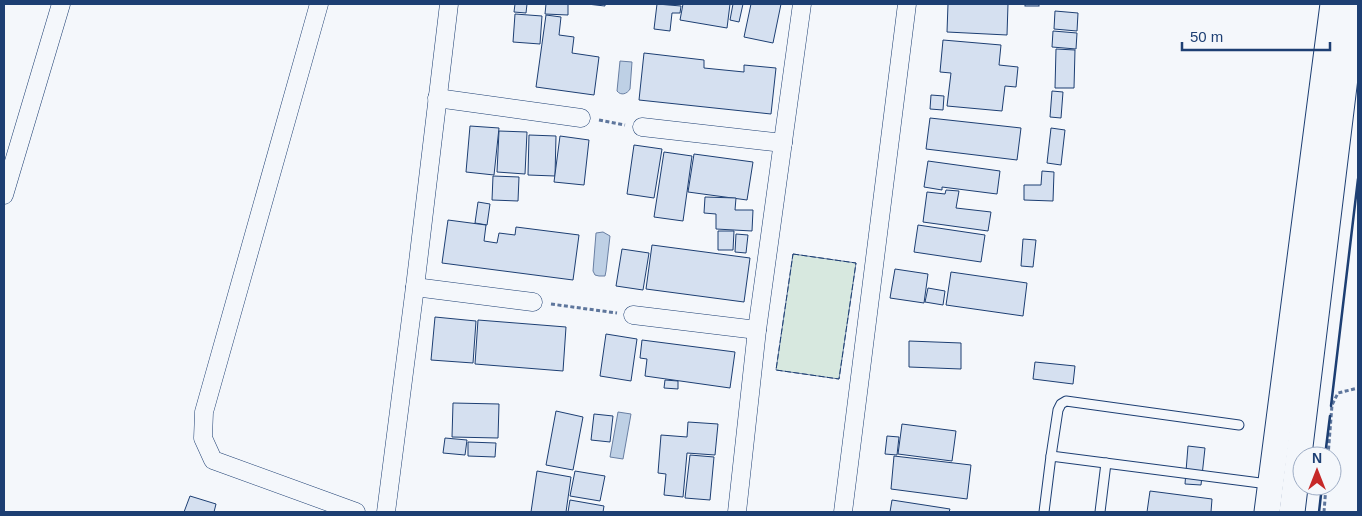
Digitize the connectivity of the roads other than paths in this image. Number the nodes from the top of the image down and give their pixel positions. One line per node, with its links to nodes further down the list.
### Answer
1 (61, 4): 12 (street)
2 (319, 4): 21 (street)
3 (449, 4): 8 (street)
4 (802, 4): 11 (street)
5 (907, 4): 24 (street)
6 (1332, 4): 20 (main road)
7 (1354, 4): 28 (main road)
8 (438, 98): 9 (street); 13 (street)
9 (581, 118)
10 (642, 127): 11 (street)
11 (783, 142): 16 (street)
12 (4, 195)
13 (415, 287): 14 (street); 22 (street)
14 (533, 302)
15 (633, 315): 16 (street)
16 (757, 330): 23 (street)
17 (1239, 425): 18 (lane)
18 (1051, 456): 19 (lane); 25 (lane)
19 (1106, 463): 20 (lane); 26 (lane)
20 (1271, 484): 27 (main road)
21 (356, 512)
22 (386, 512)
23 (737, 512)
24 (843, 512)
25 (1044, 512)
26 (1100, 512)
27 (1267, 512)
28 (1292, 512)

